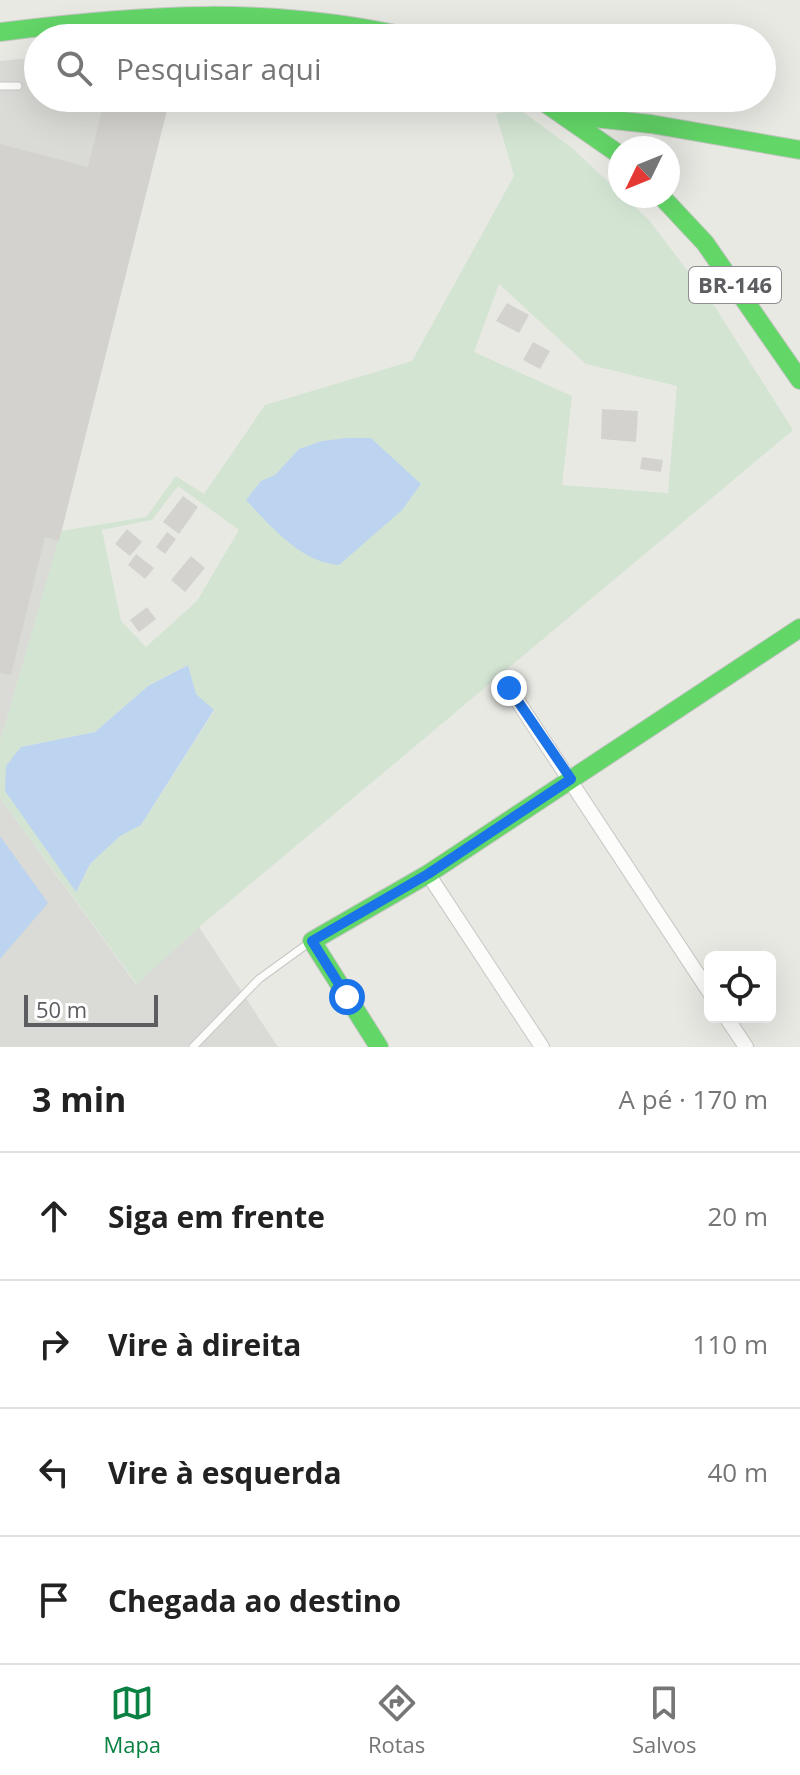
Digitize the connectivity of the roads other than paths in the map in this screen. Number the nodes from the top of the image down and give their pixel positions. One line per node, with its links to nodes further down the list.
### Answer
1 (58, 24): 2 (street)
2 (361, 24)
3 (24, 29): 4 (street)
4 (0, 32)
5 (0, 86): 6 (lane)
6 (18, 86)
7 (561, 112): 8 (street)
8 (566, 115): 9 (street); 10 (street)
9 (608, 146)
10 (800, 150)
11 (672, 208): 12 (street, BR-146)
12 (800, 380)
13 (800, 628): 15 (street)
14 (509, 688): 15 (street)
15 (571, 779): 16 (street); 18 (street)
16 (428, 874): 17 (street); 22 (street)
17 (312, 941): 20 (lane); 21 (street)
18 (704, 984)
19 (730, 1023): 23 (street)
20 (193, 1047)
21 (379, 1047)
22 (542, 1047)
23 (746, 1047)

